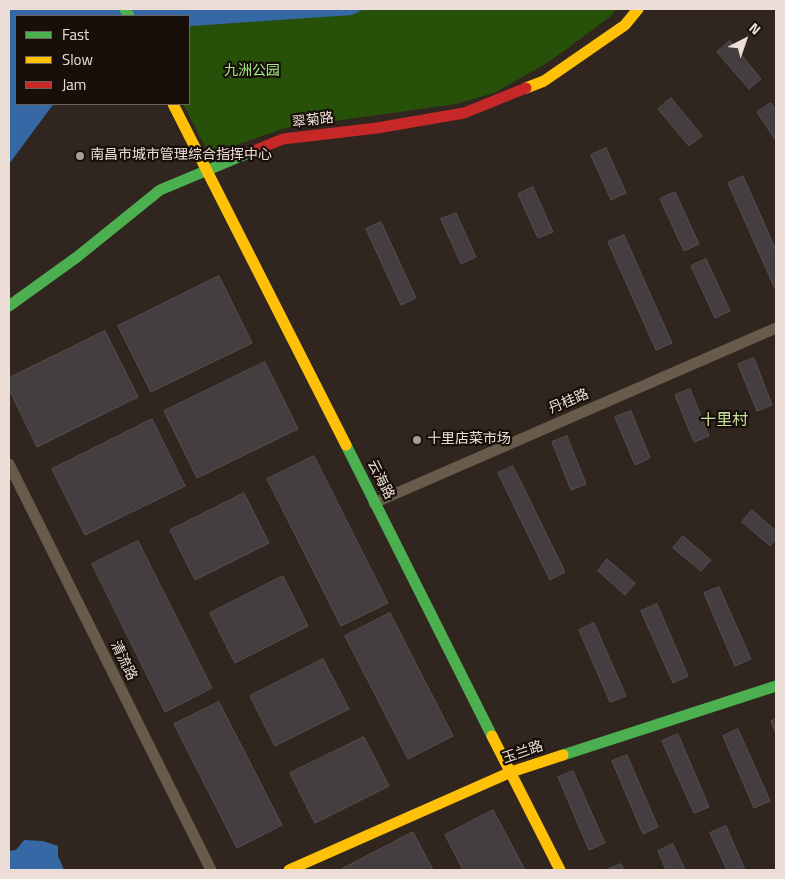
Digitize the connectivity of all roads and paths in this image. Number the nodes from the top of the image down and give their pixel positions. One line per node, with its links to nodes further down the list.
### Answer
1 (638, 9): 3 (street, 翠菊路)
2 (173, 105): 3 (street, 云海路)
3 (206, 170): 4 (street, 翠菊路); 7 (street, 云海路)
4 (9, 306)
5 (776, 328): 7 (street, 丹桂路)
6 (9, 464): 10 (street, 清流路)
7 (374, 503): 9 (street, 云海路)
8 (776, 686): 9 (street, 玉兰路)
9 (511, 772): 11 (street, 玉兰路); 12 (street, 云海路)
10 (211, 870)
11 (288, 870)
12 (560, 870)

